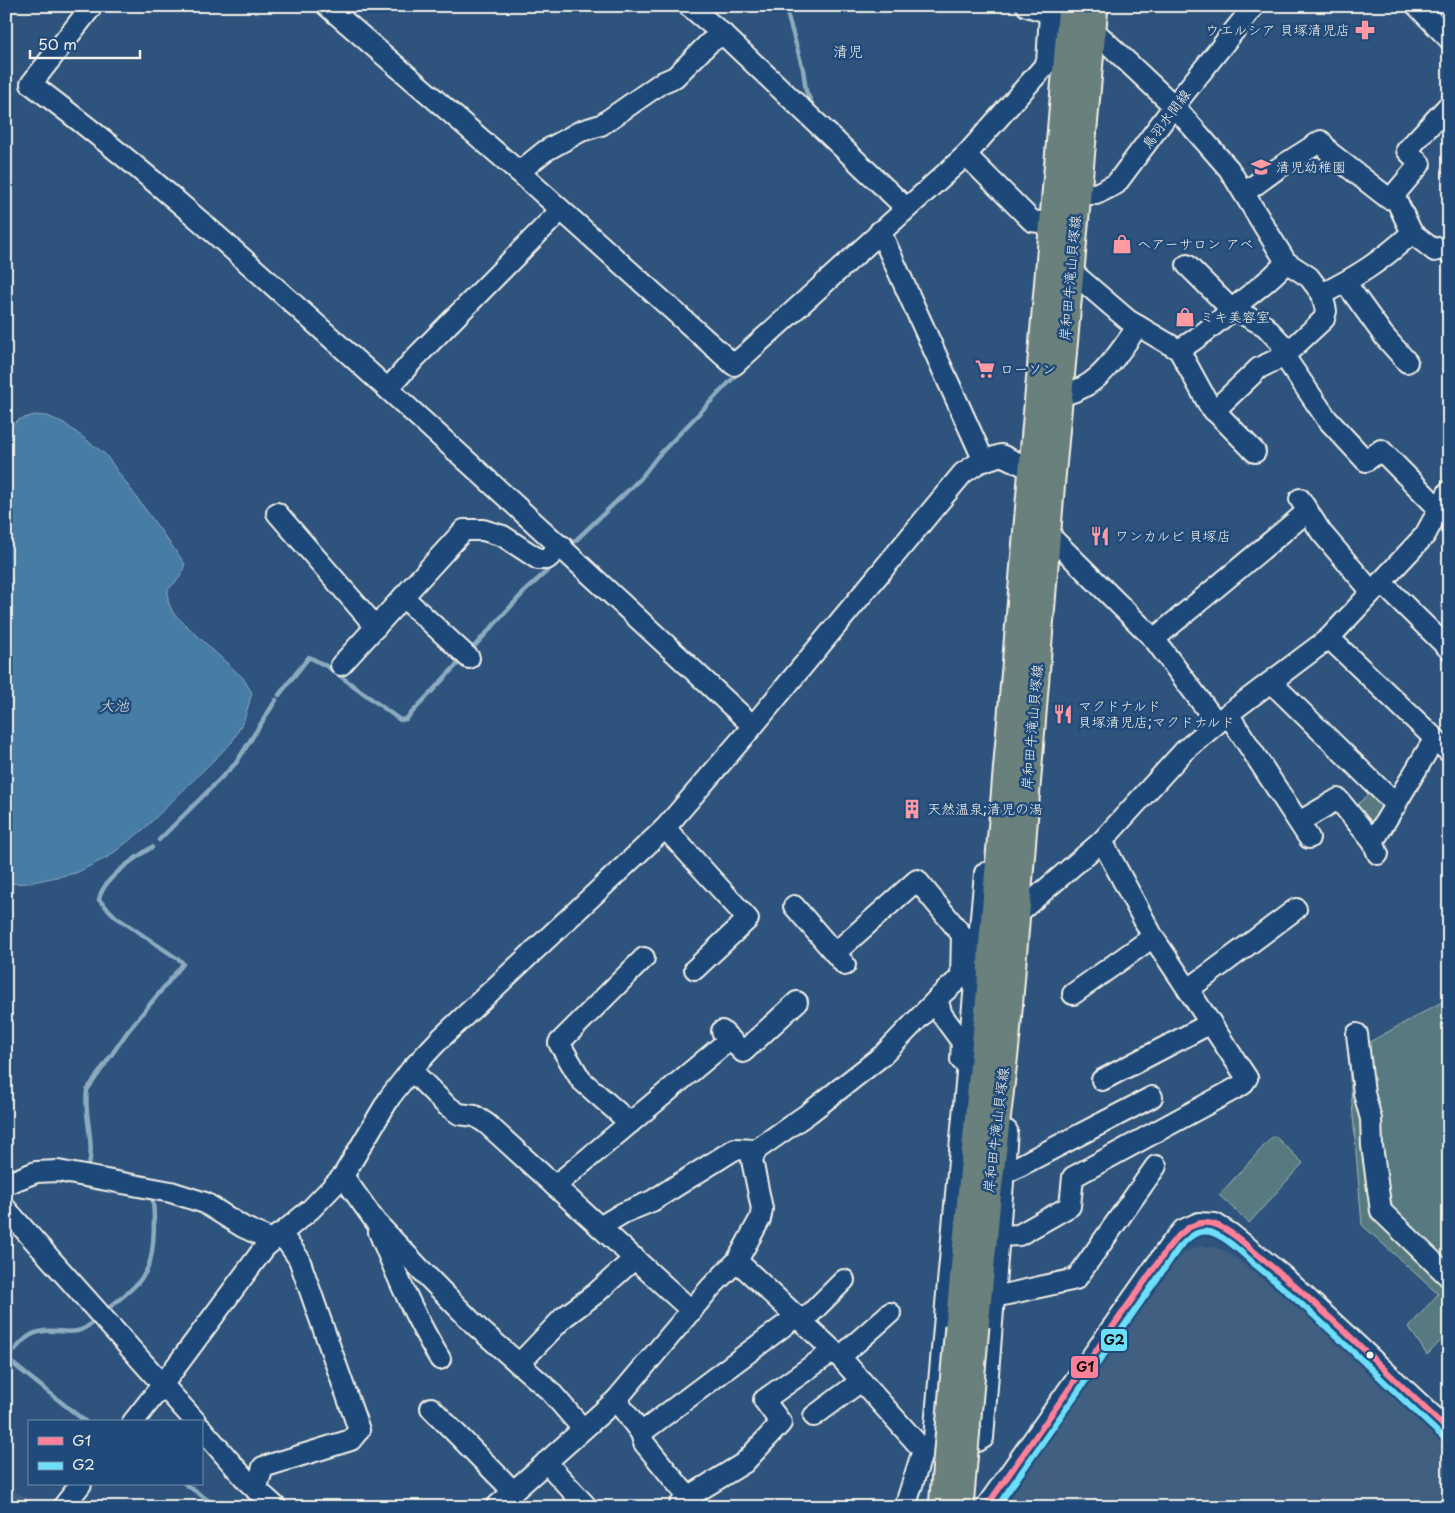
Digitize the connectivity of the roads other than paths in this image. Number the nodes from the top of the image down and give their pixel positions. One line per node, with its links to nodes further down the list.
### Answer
1 (92, 6): 33 (street)
2 (327, 6): 13 (street)
3 (689, 6): 8 (street)
4 (1027, 6): 12 (street)
5 (1254, 6): 11 (street, 鳥羽水間線)
6 (1417, 6): 9 (street)
7 (1080, 12): 11 (street); 14 (main road, 岸和田牛滝山貝塚線)
8 (723, 34): 13 (street); 17 (street)
9 (1449, 40)
10 (1449, 105): 16 (street)
11 (1174, 106): 14 (street, 鳥羽水間線); 15 (street)
12 (966, 155): 17 (street); 19 (street)
13 (519, 172): 18 (street)
14 (1067, 193): 19 (main road, 岸和田牛滝山貝塚線); 25 (main road, 岸和田牛滝山貝塚線)
15 (1244, 193): 16 (street); 23 (street)
16 (1394, 195): 21 (street)
17 (906, 208): 20 (street)
18 (560, 211): 20 (street); 33 (street)
19 (1053, 224): 38 (main road, 岸和田牛滝山貝塚線)
20 (880, 231): 37 (street)
21 (1412, 232): 22 (street); 26 (street)
22 (1445, 246)
23 (1286, 262): 27 (street); 28 (street)
24 (1187, 265): 28 (street)
25 (1070, 274): 29 (street); 34 (main road, 岸和田牛滝山貝塚線)
26 (1345, 282): 27 (street); 32 (street)
27 (1322, 294): 31 (street)
28 (1233, 308): 30 (street); 31 (street)
29 (1138, 326): 30 (street); 34 (street)
30 (1179, 350): 35 (street)
31 (1284, 356): 35 (street); 42 (street)
32 (1407, 362)
33 (388, 389): 44 (street)
34 (1060, 394): 38 (main road, 岸和田牛滝山貝塚線)
35 (1214, 411): 36 (street)
36 (1255, 452)
37 (984, 460): 38 (street); 55 (street)
38 (1042, 474): 41 (main road, 岸和田牛滝山貝塚線); 43 (main road, 岸和田牛滝山貝塚線)
39 (1449, 490): 42 (street)
40 (277, 513): 47 (street)
41 (1028, 513): 43 (street); 65 (main road, 岸和田牛滝山貝塚線)
42 (1444, 514): 45 (street)
43 (1048, 534): 49 (street); 63 (main road, 岸和田牛滝山貝塚線)
44 (562, 546): 46 (street); 55 (street)
45 (1376, 587): 48 (street); 49 (street); 50 (street)
46 (403, 597): 47 (street); 51 (street)
47 (376, 626): 52 (street)
48 (1329, 638): 53 (street); 56 (street)
49 (1154, 639): 54 (street)
50 (1449, 649)
51 (466, 655)
52 (341, 665)
53 (1272, 683): 54 (street); 58 (street)
54 (1223, 718): 58 (street); 60 (street)
55 (753, 726): 59 (street)
56 (1435, 738): 57 (street); 58 (street)
57 (1449, 752)
58 (1396, 806)
59 (665, 828): 67 (street); 75 (street)
60 (1102, 842): 63 (street); 64 (street)
61 (794, 906): 68 (street)
62 (1296, 909): 69 (street)
63 (1017, 914): 65 (main road, 岸和田牛滝山貝塚線)
64 (1153, 937): 69 (street); 70 (street)
65 (994, 955): 68 (street); 78 (street); 82 (street); 99 (main road, 岸和田牛滝山貝塚線)
66 (644, 958): 79 (street)
67 (695, 969)
68 (961, 978): 71 (street)
69 (1189, 989): 73 (street)
70 (1073, 994)
71 (937, 999): 78 (street); 80 (street)
72 (797, 1002): 79 (street)
73 (1211, 1023): 76 (street); 89 (street)
74 (1357, 1034): 93 (street)
75 (411, 1070): 83 (street); 85 (street)
76 (1102, 1080)
77 (1152, 1097): 82 (street)
78 (964, 1122): 114 (street)
79 (630, 1123): 85 (street)
80 (756, 1150): 88 (street); 92 (street)
81 (1156, 1166): 95 (street)
82 (1004, 1174): 89 (street)
83 (343, 1176): 87 (street); 90 (street)
84 (6, 1184): 90 (street)
85 (555, 1186): 88 (street)
86 (6, 1209): 104 (street)
87 (375, 1221): 101 (street); 102 (street)
88 (600, 1227): 91 (street)
89 (999, 1236): 95 (street)
90 (275, 1238): 104 (street); 117 (street)
91 (635, 1258): 96 (street); 102 (street)
92 (737, 1261): 96 (street); 98 (street)
93 (1449, 1277)
94 (844, 1280): 98 (street)
95 (994, 1297): 114 (street)
96 (692, 1311): 105 (street)
97 (890, 1313): 100 (street)
98 (800, 1319): 100 (street); 113 (street)
99 (967, 1326): 125 (main road, 岸和田牛滝山貝塚線, bridge); 126 (main road, 岸和田牛滝山貝塚線, bridge)
100 (837, 1354): 103 (street); 119 (street)
101 (440, 1359)
102 (519, 1364): 111 (street)
103 (861, 1381): 107 (street); 114 (street)
104 (163, 1384): 108 (street); 109 (street)
105 (616, 1400): 111 (street); 113 (street)
106 (431, 1408): 118 (street)
107 (814, 1416)
108 (135, 1420)
109 (194, 1420)
110 (202, 1429): 117 (street)
111 (583, 1429): 115 (street)
112 (1449, 1431): 127 (street)
113 (641, 1433): 119 (street)
114 (928, 1450): 120 (street)
115 (546, 1462): 118 (street); 124 (street)
116 (79, 1486): 121 (street)
117 (256, 1490): 122 (street)
118 (513, 1491): 123 (street)
119 (683, 1502)
120 (910, 1504)
121 (63, 1507)
122 (276, 1507)
123 (496, 1507)
124 (587, 1507)
125 (942, 1507)
126 (960, 1507)
127 (986, 1507)

